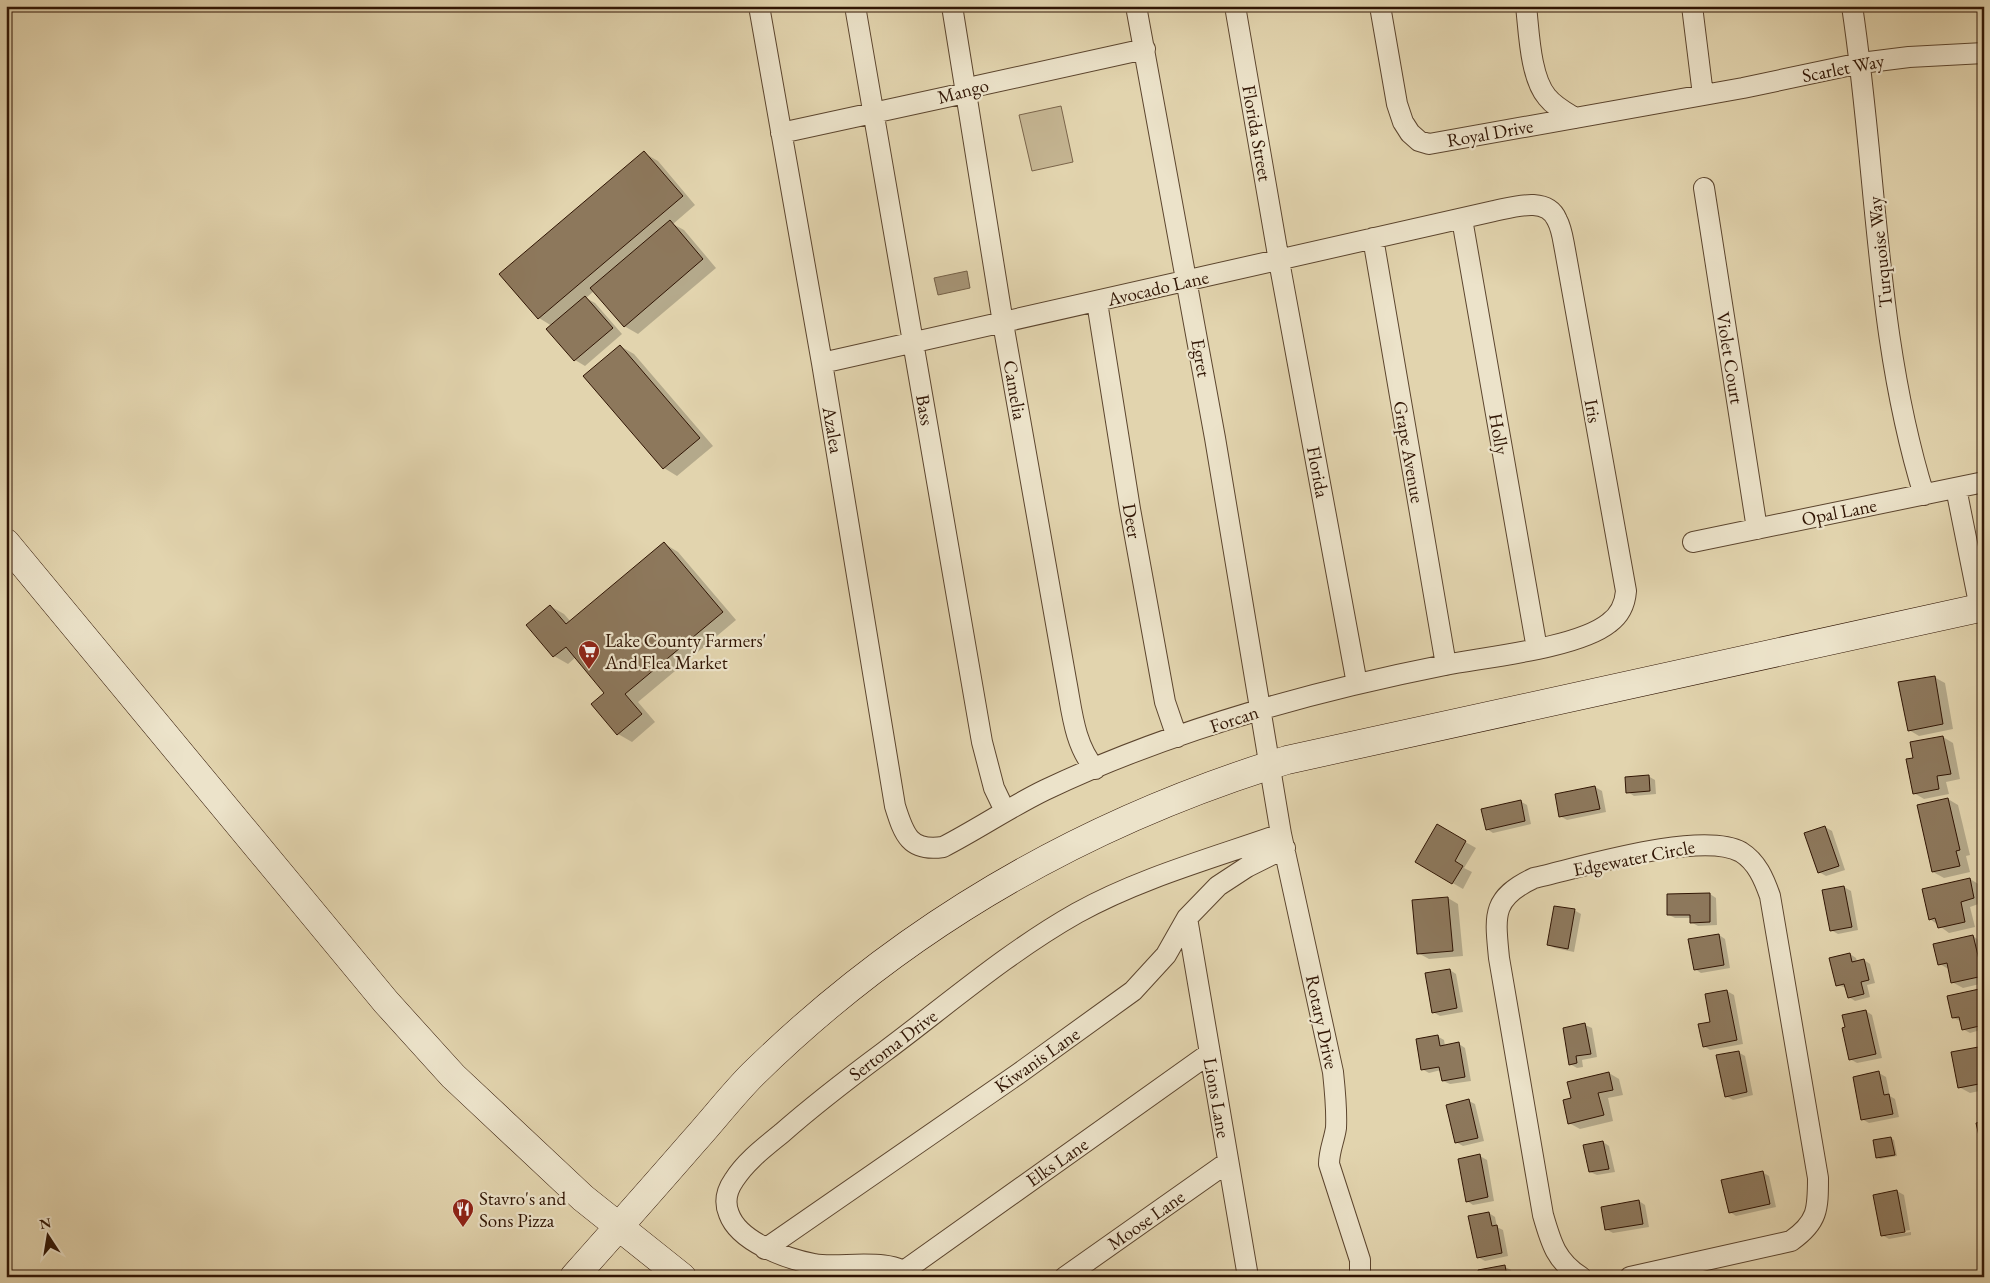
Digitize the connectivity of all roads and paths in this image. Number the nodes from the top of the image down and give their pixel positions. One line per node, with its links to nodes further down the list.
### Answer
1 (759, 6): 17 (street, Azalea)
2 (855, 6): 15 (street, Bass)
3 (952, 6): 13 (street, Camelia)
4 (1136, 6): 10 (street, Egret)
5 (1235, 6): 22 (street, Florida Street)
6 (1380, 6): 16 (street, Royal Drive)
7 (1526, 6): 16 (street)
8 (1692, 6): 14 (street)
9 (1852, 6): 12 (street, Turquoise Way)
10 (1145, 49): 13 (street, Mango); 23 (street, Egret)
11 (1984, 53): 12 (street, Scarlet Way)
12 (1861, 62): 14 (street, Scarlet Way); 30 (street, Turquoise Way)
13 (965, 93): 15 (street, Mango); 25 (street, Camelia)
14 (1703, 95): 16 (street, Royal Drive)
15 (873, 113): 17 (street, Mango); 26 (street, Bass)
16 (1575, 118)
17 (781, 132): 27 (street, Azalea)
18 (1704, 188): 31 (street, Violet Court)
19 (1494, 211): 20 (street, Avocado Lane); 35 (street, Iris)
20 (1462, 219): 21 (street, Avocado Lane); 36 (street, Holly)
21 (1373, 238): 22 (street, Avocado Lane); 37 (street, Grape Avenue)
22 (1278, 261): 23 (street, Avocado Lane); 38 (street, Florida)
23 (1187, 282): 24 (street, Avocado Lane); 39 (street, Egret)
24 (1097, 302): 25 (street, Avocado Lane); 40 (street, Deer)
25 (1003, 323): 26 (street, Avocado Lane); 42 (street, Camelia)
26 (913, 343): 27 (street, Avocado Lane); 43 (street, Bass)
27 (822, 363): 45 (street, Azalea)
28 (1984, 482): 29 (street, Opal Lane)
29 (1956, 488): 30 (street, Opal Lane); 34 (street)
30 (1924, 495): 31 (street, Opal Lane)
31 (1757, 529): 32 (street, Opal Lane)
32 (1693, 542)
33 (6, 543): 49 (main road)
34 (1982, 608): 41 (main road)
35 (1569, 640): 36 (street, Forcan)
36 (1537, 649): 37 (street, Forcan)
37 (1446, 665): 38 (street, Forcan)
38 (1357, 684): 39 (street, Forcan)
39 (1260, 710): 40 (street, Forcan); 41 (street, Egret)
40 (1177, 737): 42 (street, Forcan)
41 (1270, 766): 44 (street, Rotary Drive); 49 (main road)
42 (1094, 769): 43 (street, Forcan)
43 (1005, 811): 45 (street, Forcan)
44 (1283, 841): 46 (street, Kiwanis Lane); 50 (street, Sertoma Drive); 57 (street, Rotary Drive)
45 (918, 847)
46 (1187, 918): 47 (street, Lions Lane); 50 (street, Kiwanis Lane)
47 (1210, 1053): 48 (street, Lions Lane); 52 (street, Elks Lane)
48 (1228, 1162): 55 (street, Moose Lane); 56 (street, Lions Lane)
49 (619, 1227): 53 (main road); 54 (main road)
50 (765, 1248): 52 (street, Sertoma Drive)
51 (1698, 1270): 58 (street, Edgewater Circle); 59 (street, Edgewater Circle)
52 (907, 1274)
53 (574, 1277)
54 (682, 1277)
55 (1065, 1277)
56 (1248, 1277)
57 (1360, 1277)
58 (1581, 1277)
59 (1630, 1277)

